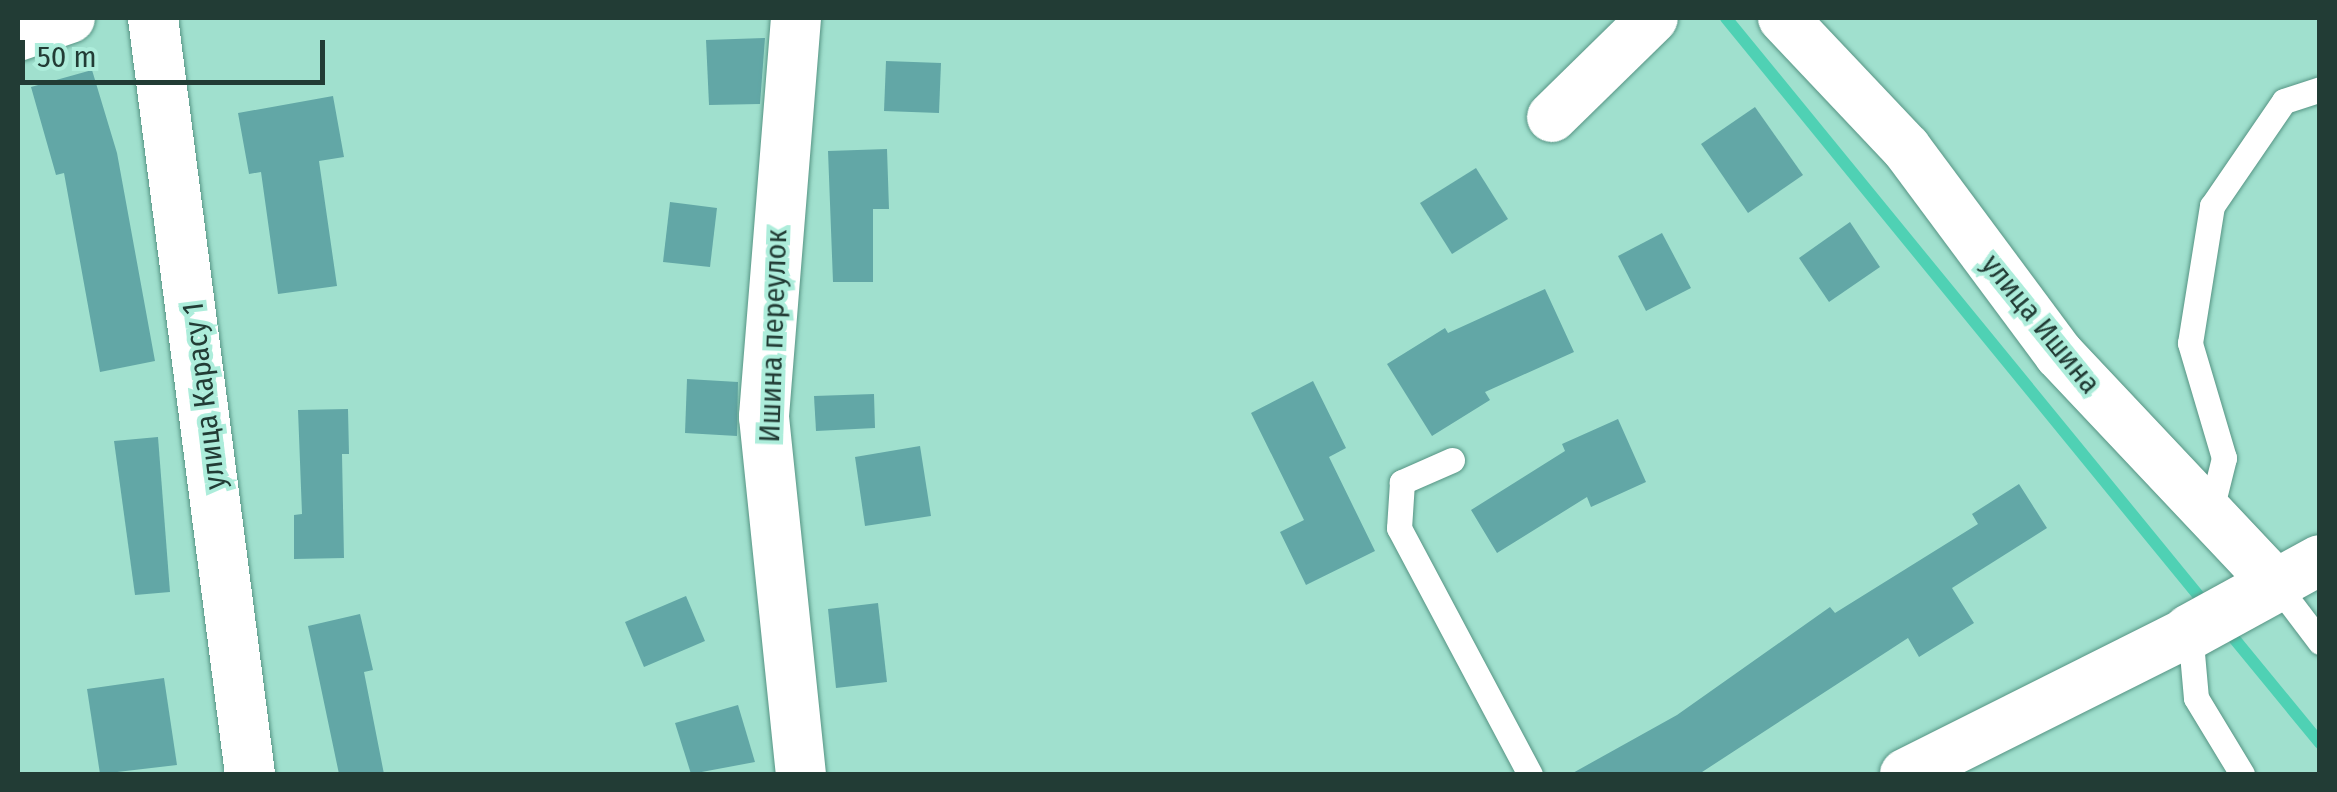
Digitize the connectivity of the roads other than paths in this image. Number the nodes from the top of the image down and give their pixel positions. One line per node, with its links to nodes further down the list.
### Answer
1 (70, 18): 6 (street)
2 (153, 18): 14 (street, улица Карасу 1)
3 (796, 18): 15 (street, Ишина переулок)
4 (1653, 18): 8 (street)
5 (1783, 18): 10 (street, улица Ишина)
6 (18, 36)
7 (2320, 89): 10 (lane)
8 (1552, 117)
9 (1452, 460): 16 (lane)
10 (2210, 514): 11 (street, улица Ишина)
11 (2298, 572): 12 (street); 13 (lane)
12 (2190, 631): 17 (street); 18 (lane)
13 (2320, 642)
14 (250, 774)
15 (801, 774)
16 (1530, 774)
17 (1906, 774)
18 (2242, 774)

